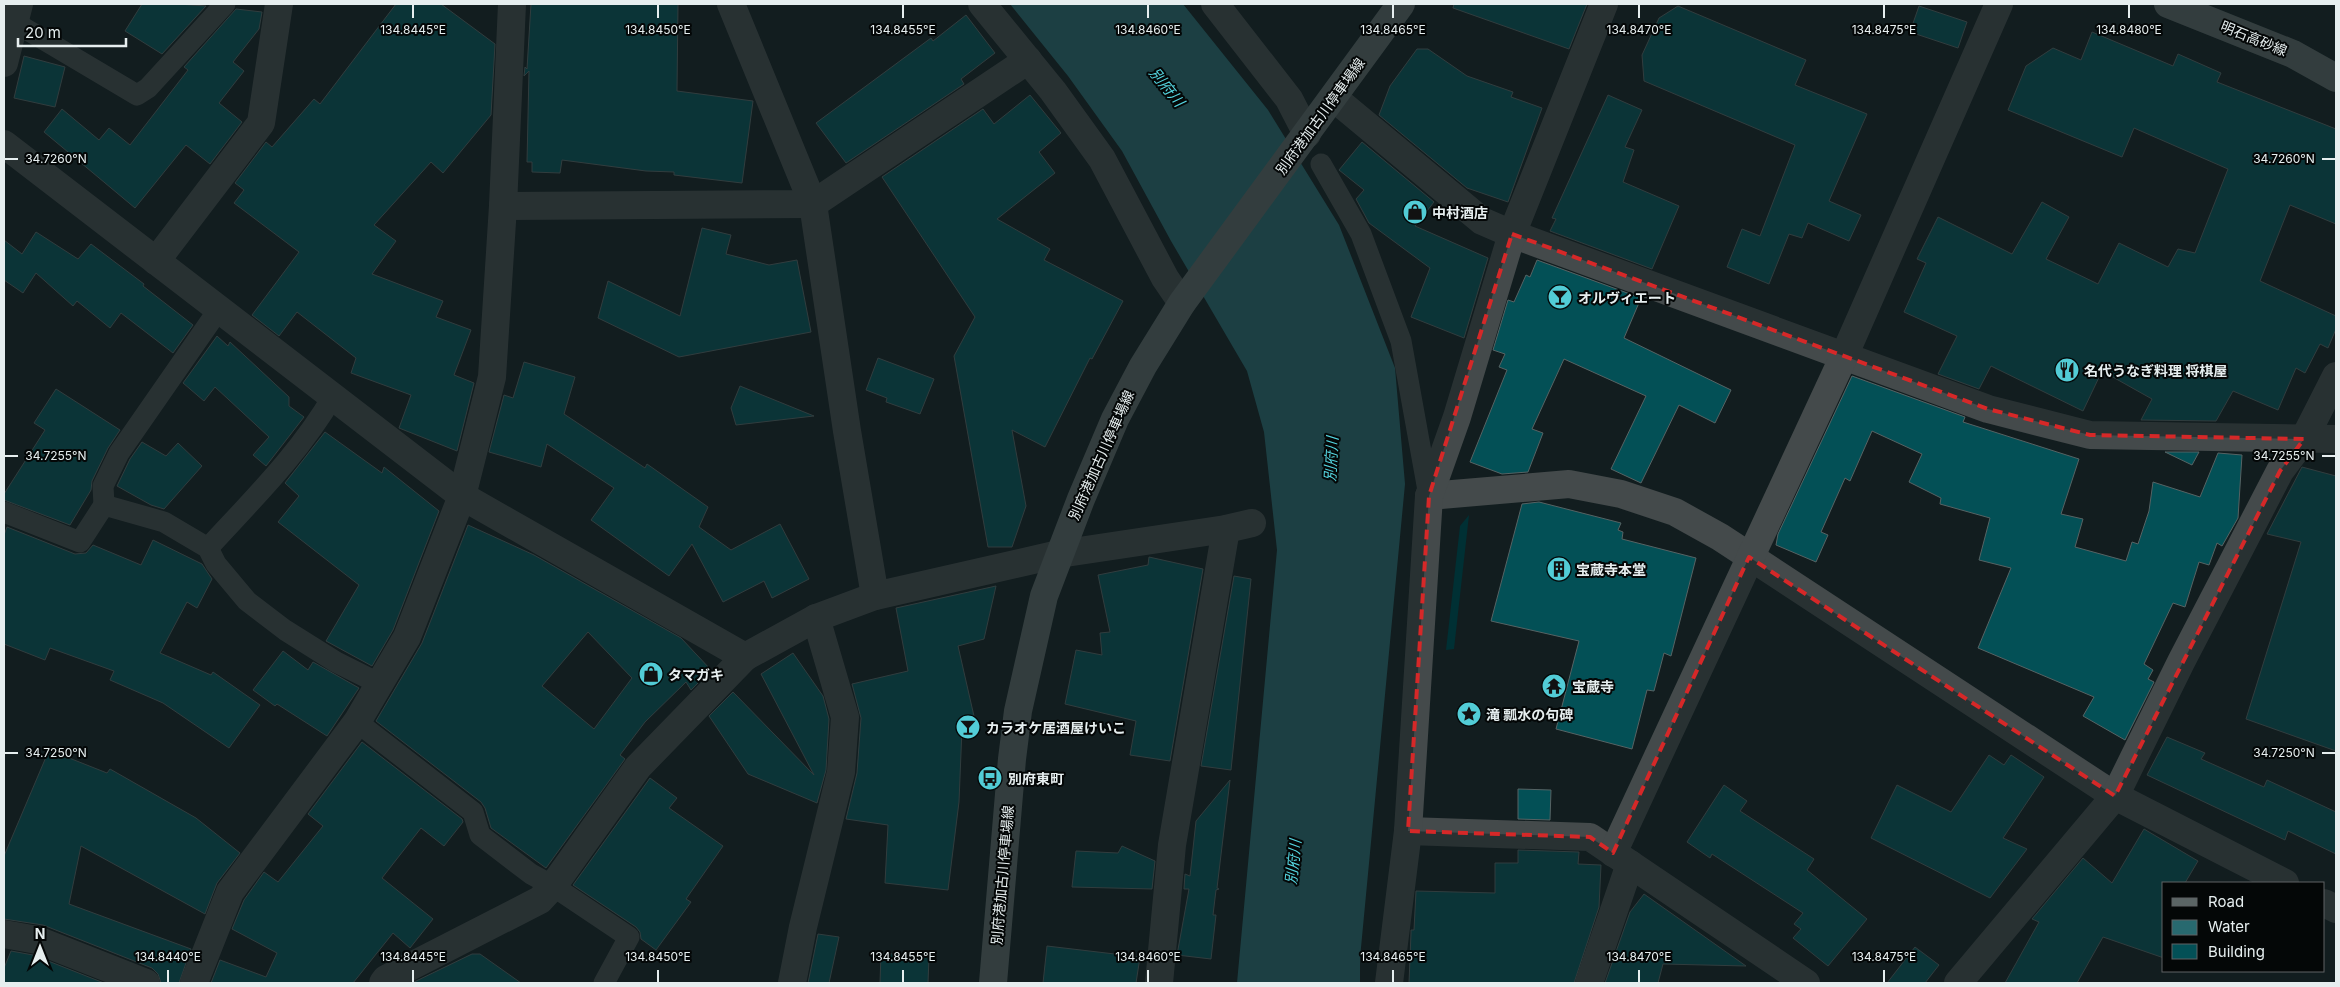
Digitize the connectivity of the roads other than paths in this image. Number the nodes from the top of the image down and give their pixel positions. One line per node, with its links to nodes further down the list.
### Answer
1 (225, 4): 11 (lane)
2 (279, 4): 22 (street)
3 (512, 4): 20 (street)
4 (731, 4): 19 (street)
5 (982, 4): 12 (street)
6 (1215, 4): 16 (street)
7 (1401, 4): 15 (main road, 別府港加古川停車場線)
8 (1604, 4): 21 (street)
9 (1999, 4): 25 (street)
10 (2168, 4): 14 (main road, 明石高砂線)
11 (16, 13): 13 (street)
12 (1028, 60): 19 (street); 23 (street)
13 (4, 63)
14 (2336, 78)
15 (1334, 98): 16 (main road, 別府港加古川停車場線); 21 (street)
16 (1307, 134): 23 (main road, 別府港加古川停車場線)
17 (4, 144): 22 (street)
18 (1321, 164): 31 (lane)
19 (813, 204): 20 (street); 39 (street)
20 (503, 206): 30 (street)
21 (1512, 234): 25 (street); 31 (street)
22 (156, 261): 24 (street)
23 (1182, 303): 37 (main road, 別府港加古川停車場線)
24 (219, 309): 27 (street); 32 (lane)
25 (1844, 356): 28 (street); 38 (street)
26 (2336, 376): 28 (street)
27 (333, 396): 30 (street); 36 (lane)
28 (2304, 439): 29 (street); 44 (street)
29 (2336, 439)
30 (462, 496): 41 (street); 42 (street)
31 (1429, 496): 38 (street); 45 (street)
32 (104, 505): 33 (lane); 36 (lane)
33 (4, 512)
34 (1252, 524): 35 (street)
35 (1226, 529): 37 (street); 58 (street)
36 (208, 548): 42 (lane)
37 (1059, 554): 39 (street); 57 (main road, 別府港加古川停車場線)
38 (1749, 557): 44 (street); 46 (street)
39 (875, 596): 40 (street)
40 (816, 618): 41 (street); 56 (street)
41 (746, 657): 48 (street)
42 (380, 684): 43 (street)
43 (357, 722): 48 (lane); 53 (street)
44 (2115, 796): 47 (street); 62 (street)
45 (1408, 831): 46 (street); 59 (street)
46 (1622, 859): 60 (street); 61 (street)
47 (2283, 882)
48 (553, 886): 54 (street); 55 (lane)
49 (2325, 904): 50 (street)
50 (2336, 910)
51 (4, 934): 52 (street)
52 (146, 983)
53 (194, 983)
54 (383, 983)
55 (604, 983)
56 (792, 983)
57 (993, 983)
58 (1159, 983)
59 (1389, 983)
60 (1589, 983)
61 (1806, 983)
62 (1958, 983)

